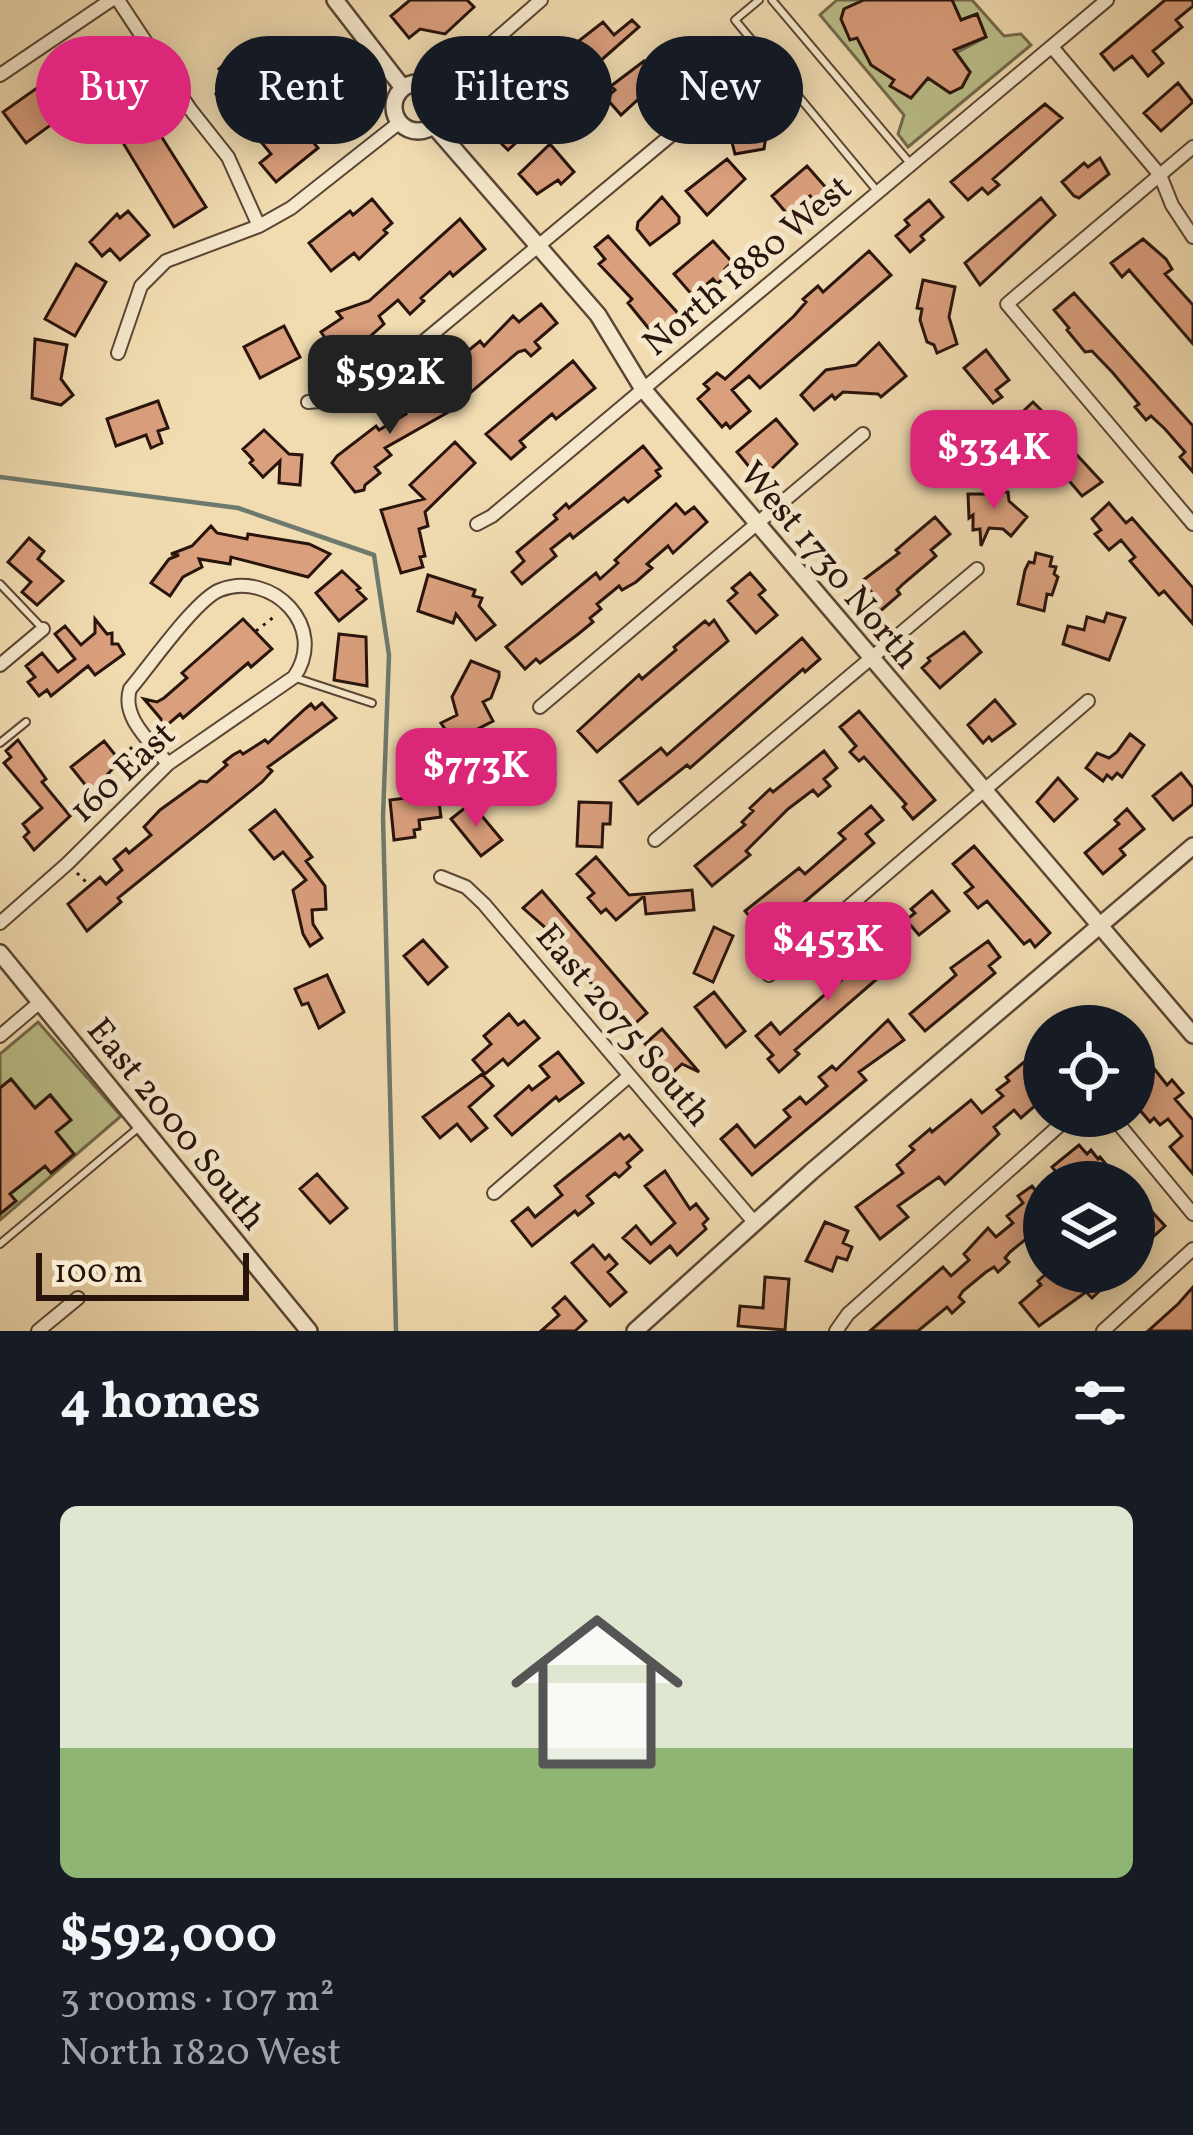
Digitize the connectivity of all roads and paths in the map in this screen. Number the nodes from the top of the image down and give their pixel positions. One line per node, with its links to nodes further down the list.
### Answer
1 (114, 0): 9 (street); 20 (street)
2 (335, 0): 11 (street)
3 (542, 0): 7 (street)
4 (759, 0): 19 (lane)
5 (772, 0): 17 (lane)
6 (1107, 0): 8 (street, North 1880 West)
7 (501, 36)
8 (1052, 47): 17 (street, North 1880 West); 18 (street)
9 (0, 75)
10 (411, 86): 11 (street)
11 (403, 88): 12 (street)
12 (400, 122): 13 (street); 20 (street)
13 (411, 128)
14 (450, 144): 22 (street, West 1730 North)
15 (660, 144): 22 (street)
16 (1193, 147): 18 (street)
17 (911, 165): 19 (street, North 1880 West)
18 (1160, 175): 21 (street); 29 (street)
19 (878, 193): 24 (street, North 1880 West)
20 (259, 226): 23 (street)
21 (1193, 237)
22 (538, 245): 24 (street, West 1730 North); 25 (street)
23 (118, 353)
24 (643, 389): 27 (street, West 1730 North); 28 (street, North 1880 West)
25 (308, 402)
26 (863, 434): 27 (street)
27 (757, 522): 35 (street, West 1730 North); 40 (street)
28 (477, 524)
29 (1193, 524)
30 (977, 568): 35 (street)
31 (0, 584): 33 (lane)
32 (274, 616): 34 (path)
33 (43, 629): 36 (street)
34 (256, 631)
35 (871, 658): 44 (street, West 1730 North); 45 (street)
36 (0, 665)
37 (294, 677): 39 (lane); 43 (street, 160 East); 43 (street)
38 (1088, 701): 44 (street)
39 (372, 703)
40 (540, 707)
41 (26, 722): 42 (lane)
42 (0, 743)
43 (168, 764): 47 (street, 160 East)
44 (985, 793): 51 (street, West 1730 North); 53 (street)
45 (655, 840)
46 (1193, 846): 51 (street)
47 (68, 864): 49 (path); 50 (street, 160 East)
48 (441, 878): 57 (street, East 2075 South)
49 (89, 885)
50 (0, 923)
51 (1098, 928): 55 (street, West 1730 North); 63 (street)
52 (0, 953): 54 (street, East 2000 South)
53 (769, 975)
54 (40, 1002): 56 (street); 58 (street, East 2000 South)
55 (1193, 1035)
56 (0, 1036)
57 (628, 1077): 61 (street); 63 (street, East 2075 South)
58 (140, 1126): 64 (lane); 68 (street, East 2000 South)
59 (1046, 1137): 70 (street)
60 (1129, 1137): 62 (street)
61 (494, 1193)
62 (1193, 1214)
63 (754, 1222): 69 (street)
64 (0, 1244)
65 (1193, 1249): 71 (street)
66 (78, 1298): 67 (street)
67 (38, 1331)
68 (309, 1331)
69 (635, 1331)
70 (836, 1331)
71 (1103, 1331)

